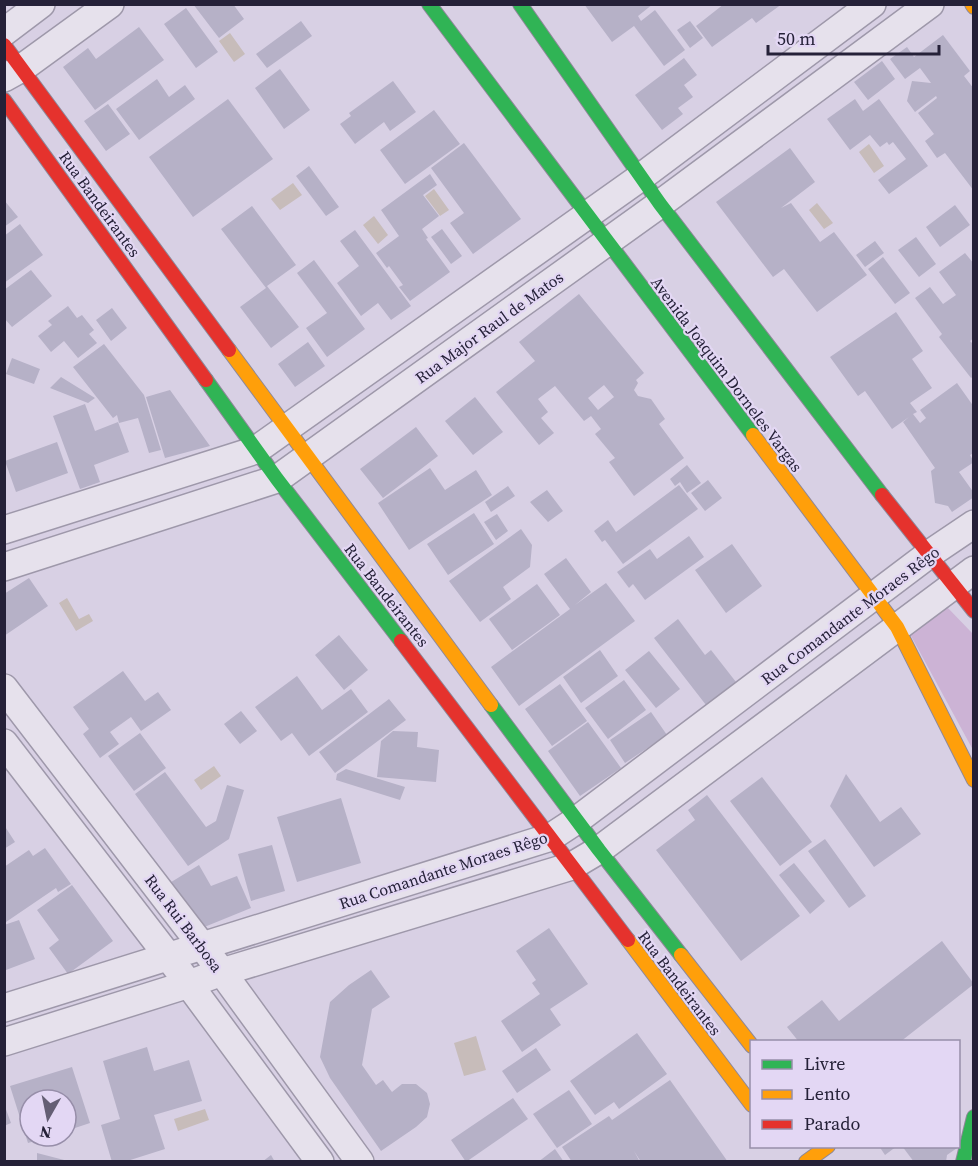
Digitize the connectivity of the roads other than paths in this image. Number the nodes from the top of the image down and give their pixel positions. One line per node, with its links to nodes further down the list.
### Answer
1 (41, 4): 7 (street)
2 (110, 4): 9 (street)
3 (429, 4): 14 (street, Avenida Joaquim Dorneles Vargas)
4 (520, 4): 11 (street)
5 (872, 4): 11 (street, Rua Major Raul de Matos)
6 (930, 4): 12 (street, Rua Major Raul de Matos)
7 (4, 32)
8 (4, 45): 9 (street, Rua Bandeirantes)
9 (13, 73): 13 (street, Rua Bandeirantes)
10 (4, 100): 13 (street, Rua Bandeirantes)
11 (641, 177): 12 (street); 14 (street, Rua Major Raul de Matos)
12 (660, 204): 15 (street, Rua Major Raul de Matos); 27 (street)
13 (101, 205): 16 (street, Rua Bandeirantes); 16 (street, Rua Bandeirantes)
14 (587, 215): 15 (street, Avenida Joaquim Dorneles Vargas); 17 (street, Rua Major Raul de Matos)
15 (607, 243): 18 (street, Rua Major Raul de Matos); 30 (street, Avenida Joaquim Dorneles Vargas)
16 (156, 280): 19 (street, Rua Bandeirantes); 20 (street, Rua Bandeirantes)
17 (432, 325): 18 (street); 19 (street, Rua Major Raul de Matos)
18 (450, 355): 21 (street, Rua Major Raul de Matos)
19 (286, 429): 20 (street, Rua Major Raul de Matos); 21 (street, Rua Bandeirantes)
20 (256, 450): 22 (street, Rua Bandeirantes); 23 (street, Rua Major Raul de Matos)
21 (308, 457): 22 (street, Rua Major Raul de Matos); 33 (street, Rua Bandeirantes)
22 (277, 479): 26 (street, Rua Major Raul de Matos); 33 (street, Rua Bandeirantes)
23 (85, 504): 25 (street, Rua Major Raul de Matos); 26 (street)
24 (974, 524): 27 (street, Rua Comandante Moraes Rêgo)
25 (4, 530)
26 (99, 537): 28 (street, Rua Major Raul de Matos)
27 (928, 555): 29 (street); 30 (street, Rua Comandante Moraes Rêgo)
28 (4, 567)
29 (963, 578): 31 (street); 32 (street, Rua Comandante Moraes Rêgo)
30 (874, 596): 32 (street, Avenida Joaquim Dorneles Vargas); 40 (street, Rua Comandante Moraes Rêgo)
31 (974, 611)
32 (897, 627): 38 (street, Avenida Joaquim Dorneles Vargas); 42 (street, Rua Comandante Moraes Rêgo)
33 (416, 632): 35 (street, Rua Bandeirantes); 35 (street, Rua Bandeirantes)
34 (4, 688): 37 (street, Rua Rui Barbosa)
35 (474, 708): 40 (street, Rua Bandeirantes); 41 (street, Rua Bandeirantes)
36 (4, 743): 39 (street, Rua Rui Barbosa)
37 (61, 762): 39 (street); 46 (street, Rua Rui Barbosa)
38 (974, 780)
39 (35, 782): 47 (street, Rua Rui Barbosa)
40 (578, 820): 41 (street, Rua Comandante Moraes Rêgo); 42 (street, Rua Bandeirantes)
41 (551, 837): 43 (street, Rua Bandeirantes); 44 (street, Rua Comandante Moraes Rêgo)
42 (599, 850): 43 (street, Rua Comandante Moraes Rêgo); 52 (street, Rua Bandeirantes)
43 (572, 866): 45 (street, Rua Comandante Moraes Rêgo); 53 (street, Rua Bandeirantes)
44 (381, 890): 45 (street); 46 (street, Rua Comandante Moraes Rêgo)
45 (393, 920): 48 (street, Rua Comandante Moraes Rêgo)
46 (201, 946): 47 (street, Rua Comandante Moraes Rêgo); 48 (street, Rua Rui Barbosa)
47 (168, 956): 49 (street, Rua Rui Barbosa); 50 (street, Rua Comandante Moraes Rêgo)
48 (222, 972): 49 (street, Rua Comandante Moraes Rêgo); 56 (street, Rua Rui Barbosa)
49 (189, 984): 51 (street, Rua Comandante Moraes Rêgo); 57 (street, Rua Rui Barbosa)
50 (4, 1008)
51 (8, 1032)
52 (750, 1043)
53 (750, 1102)
54 (974, 1117): 59 (street)
55 (831, 1149): 58 (street)
56 (349, 1158)
57 (320, 1161)
58 (806, 1161)
59 (963, 1161)

